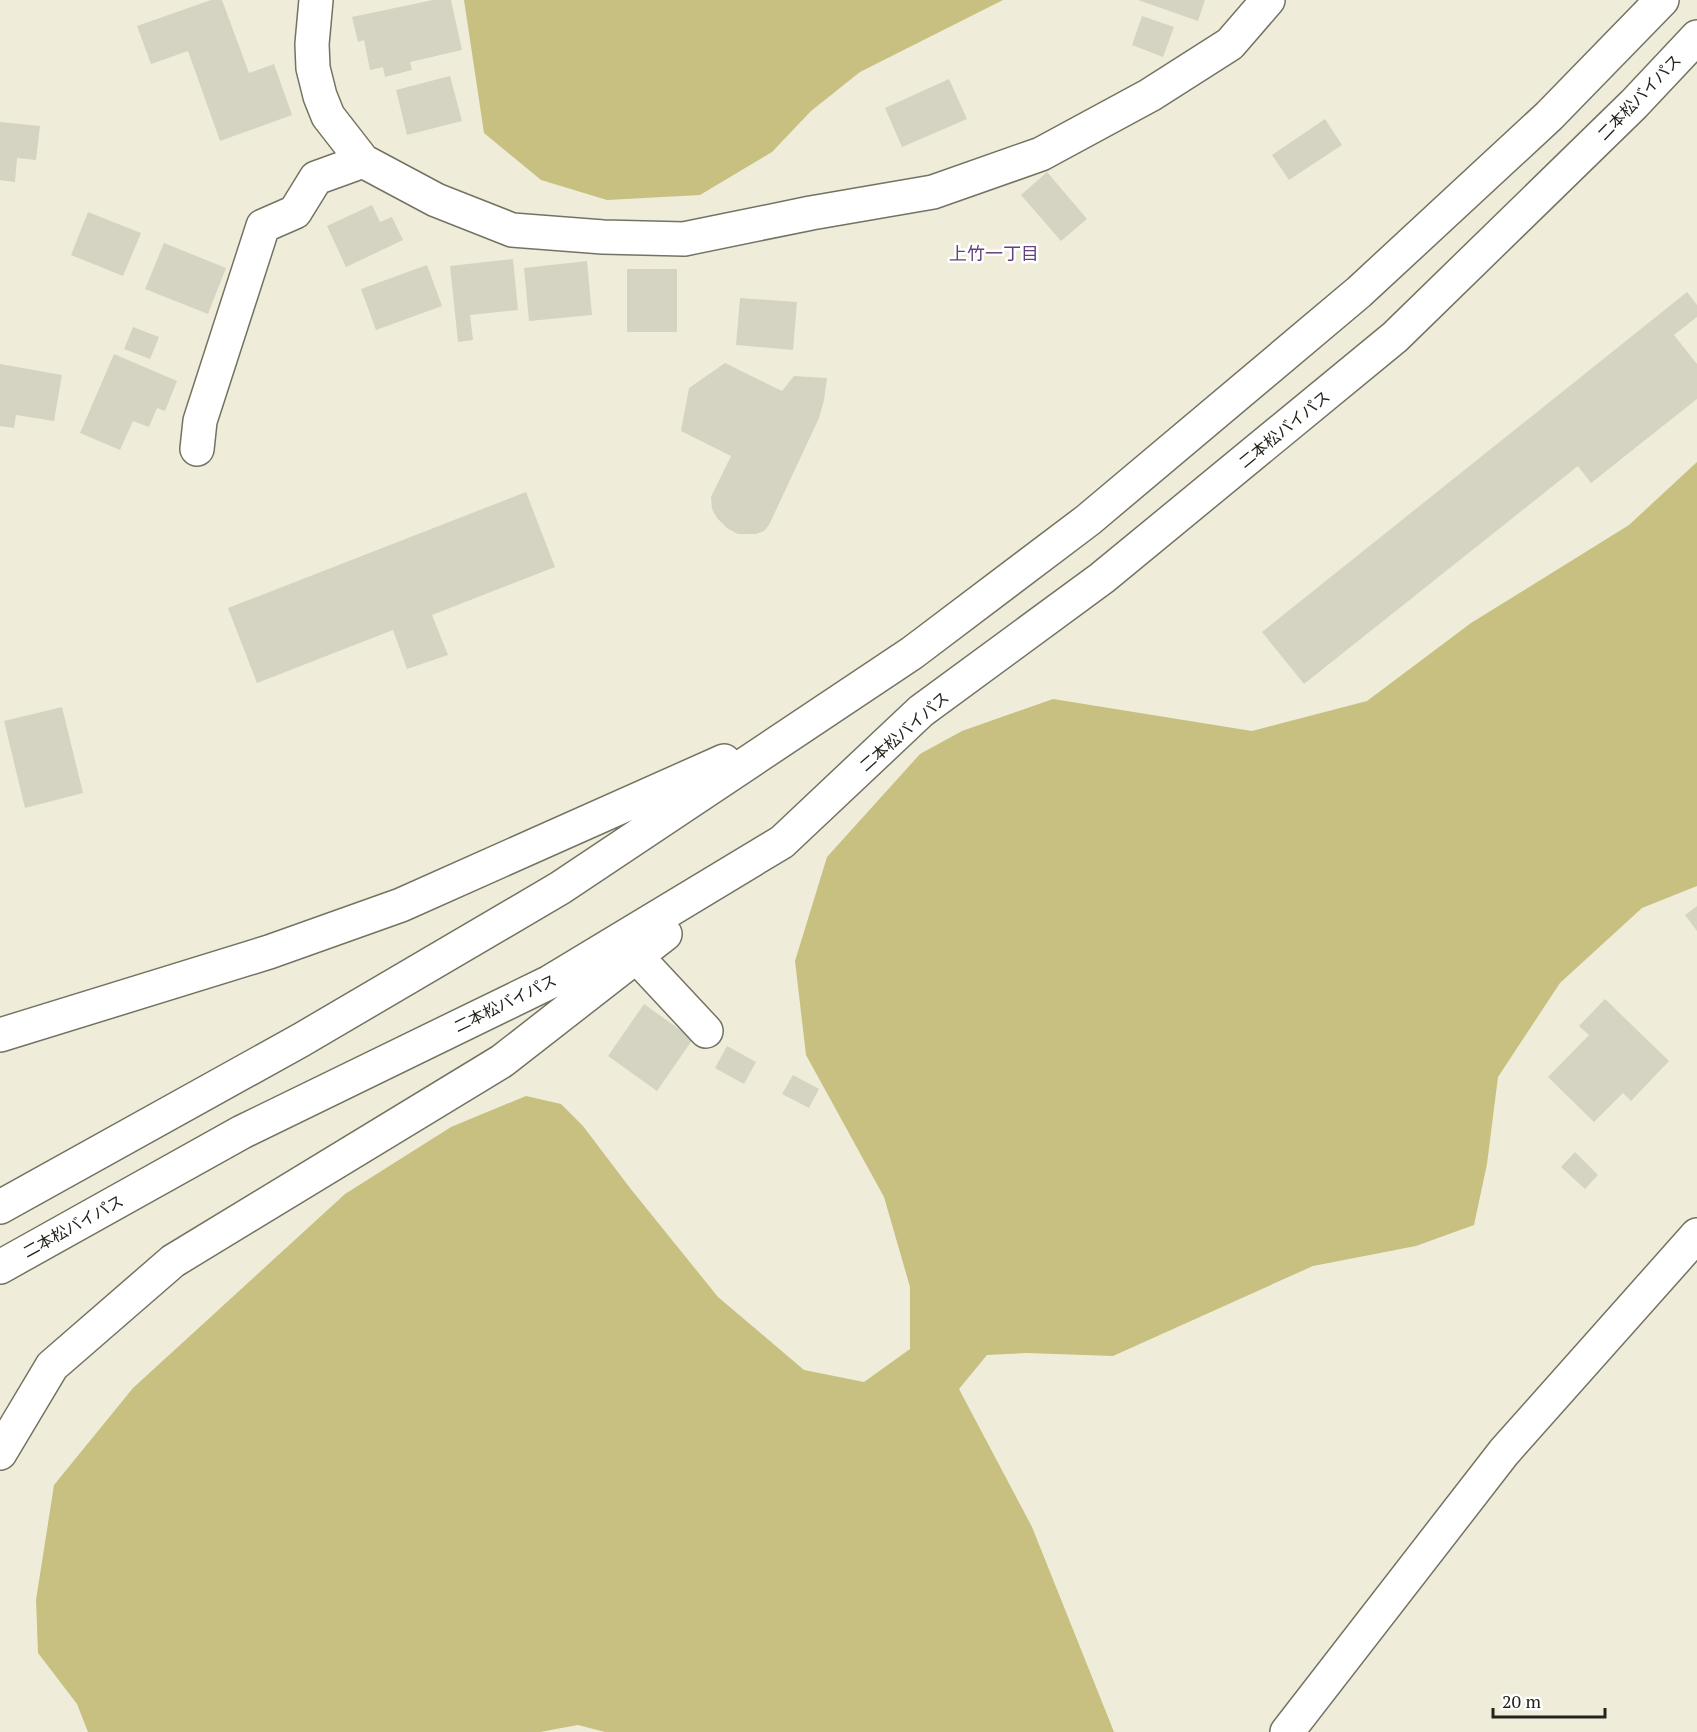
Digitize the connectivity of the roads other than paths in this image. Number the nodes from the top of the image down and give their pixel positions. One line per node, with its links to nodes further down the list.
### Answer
1 (316, 0): 5 (main road)
2 (1268, 0): 5 (main road)
3 (1662, 0): 7 (main road)
4 (1697, 37): 8 (main road, 二本松バイパス)
5 (363, 161): 6 (main road)
6 (198, 435)
7 (794, 731): 11 (main road); 12 (main road)
8 (782, 842): 9 (main road); 14 (main road, 二本松バイパス)
9 (636, 956): 10 (main road); 15 (main road)
10 (706, 1031)
11 (0, 1035)
12 (0, 1207)
13 (1697, 1235): 16 (main road)
14 (0, 1267)
15 (0, 1454)
16 (1287, 1732)

